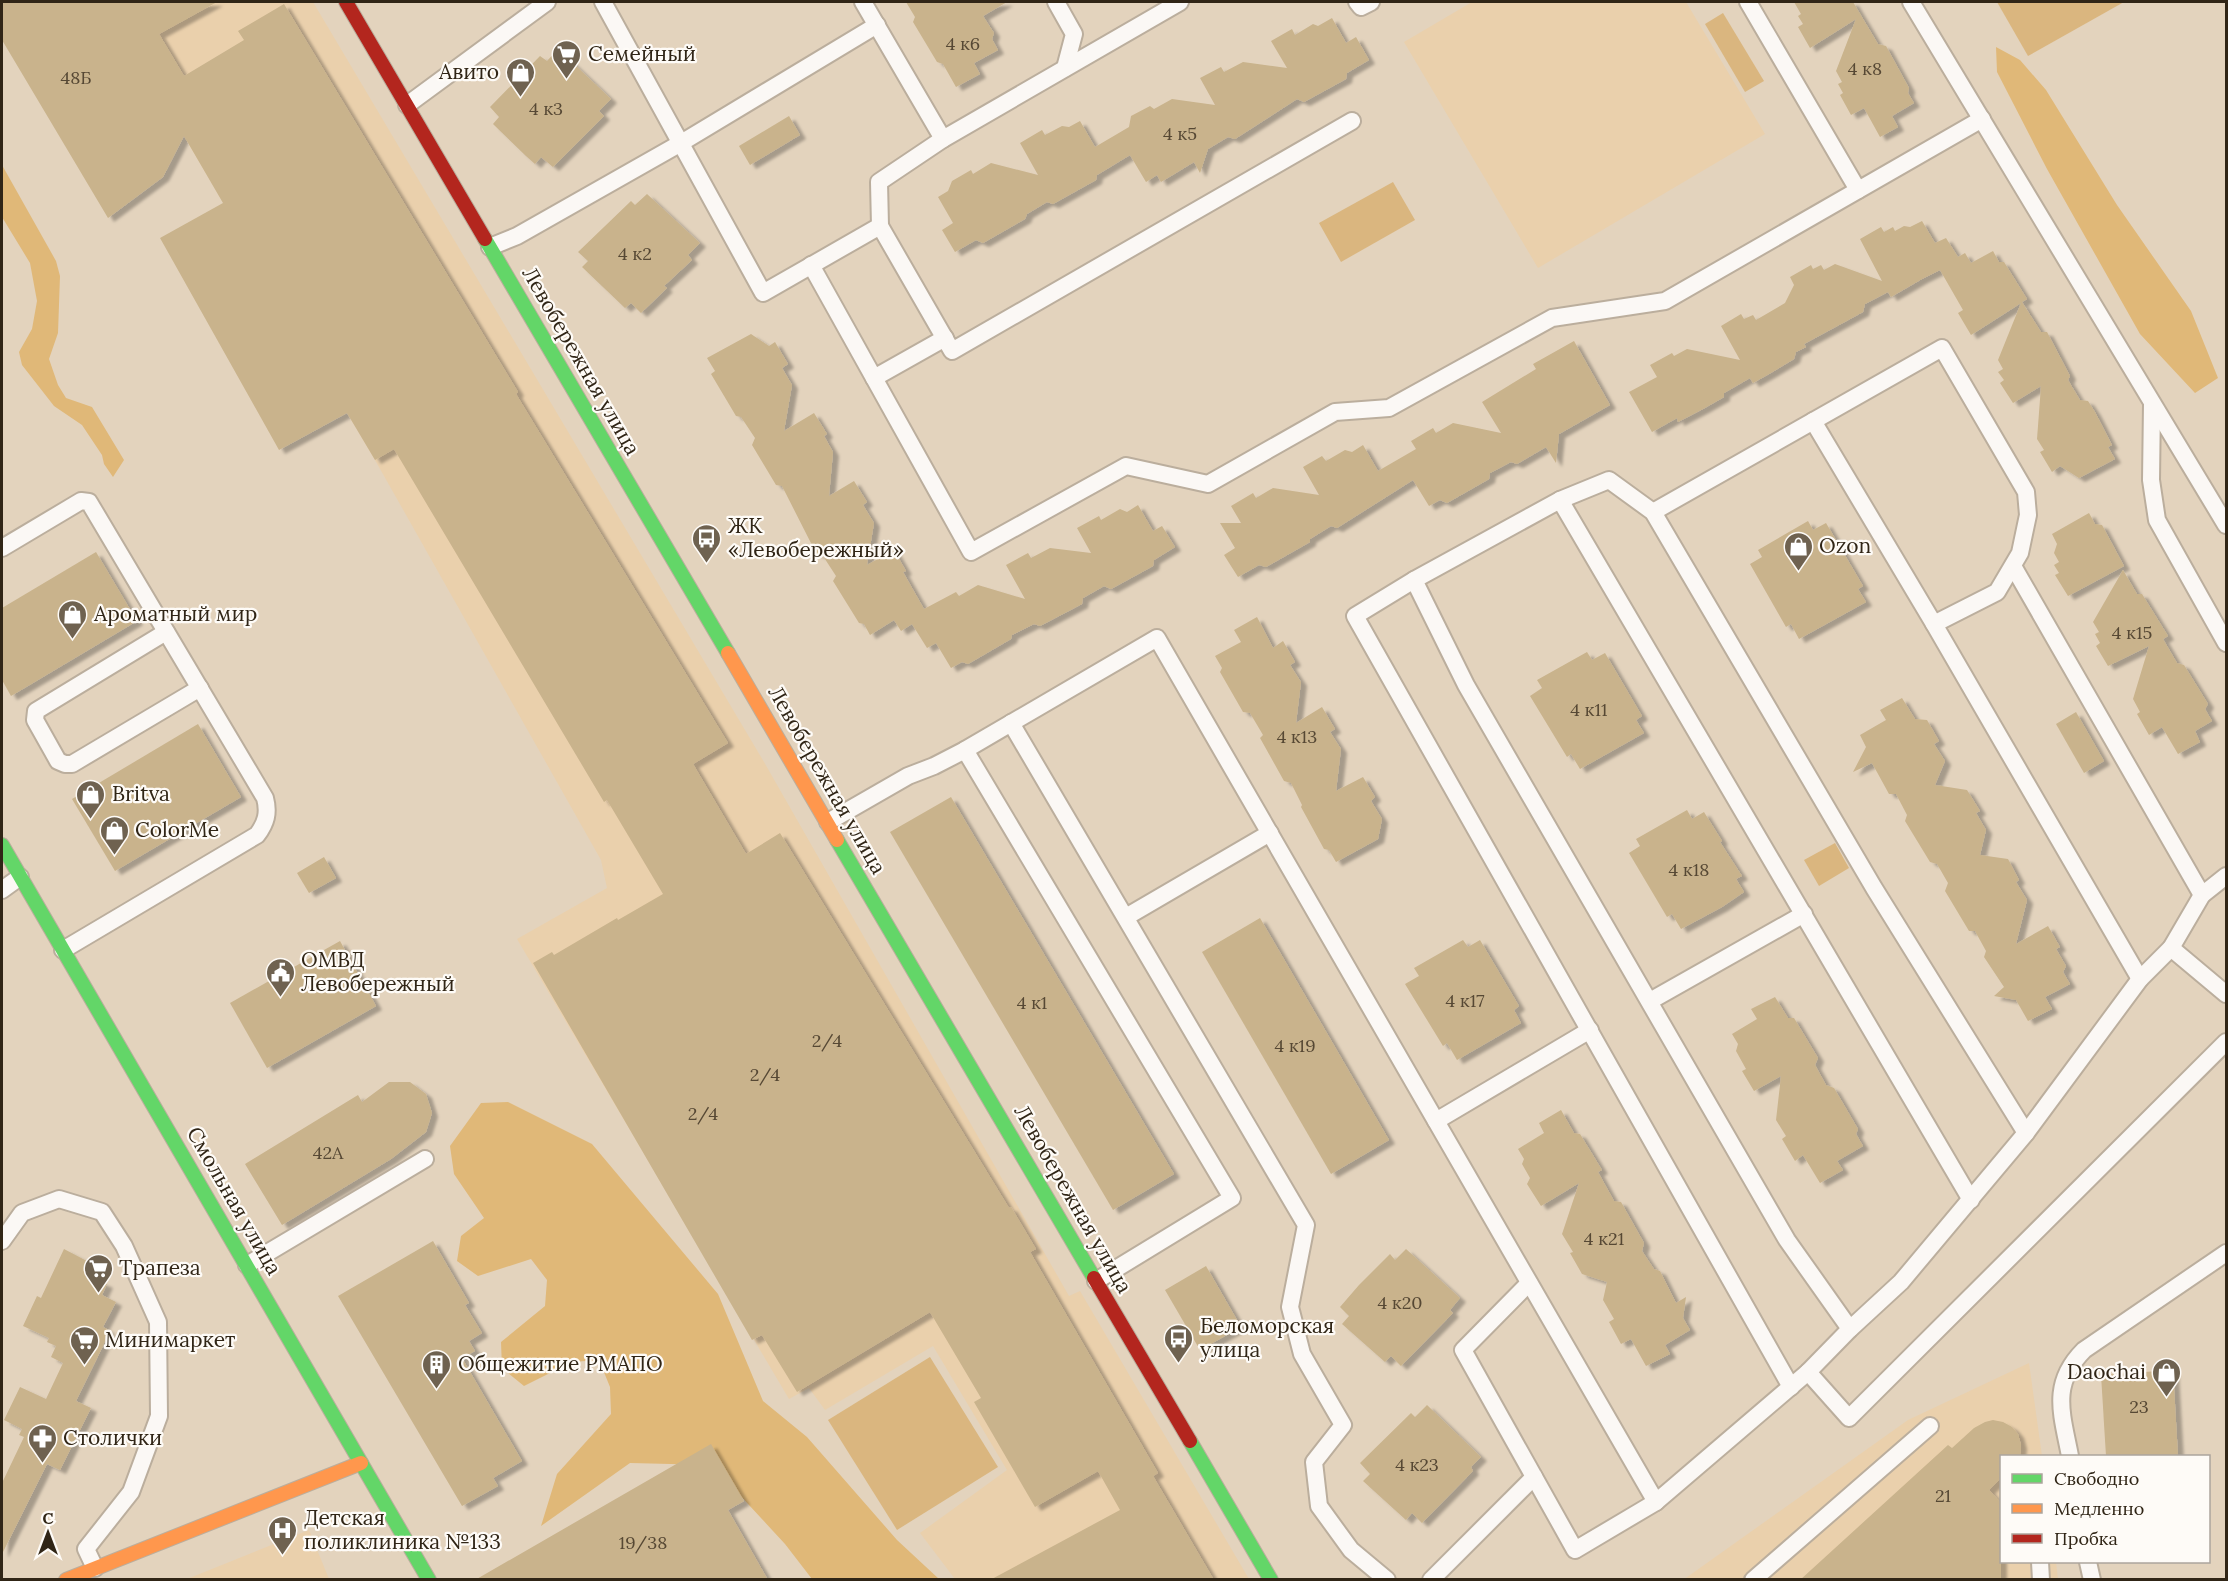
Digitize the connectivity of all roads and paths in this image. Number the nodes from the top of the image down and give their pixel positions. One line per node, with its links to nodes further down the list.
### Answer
1 (346, 2): 13 (street, Левобережная улица)
2 (547, 2): 13 (lane)
3 (603, 2): 17 (lane)
4 (863, 2): 11 (lane)
5 (1056, 2): 12 (lane)
6 (1180, 2): 12 (lane)
7 (1357, 2): 8 (lane)
8 (1371, 2)
9 (1748, 2): 18 (lane)
10 (1911, 2): 14 (lane)
11 (877, 25): 16 (lane); 17 (lane)
12 (1065, 68): 16 (lane)
13 (407, 105): 20 (street, Левобережная улица)
14 (1982, 119): 18 (lane); 24 (lane)
15 (1352, 121): 22 (lane)
16 (943, 139): 19 (lane)
17 (681, 143): 20 (lane); 21 (lane)
18 (1858, 190): 23 (lane)
19 (880, 226): 21 (lane); 22 (lane)
20 (490, 247): 38 (street, Левобережная улица)
21 (811, 265): 23 (lane)
22 (945, 338): 23 (lane)
23 (874, 378)
24 (2152, 403): 28 (lane); 34 (lane)
25 (1813, 421): 27 (lane); 30 (lane); 32 (lane)
26 (1560, 500): 27 (lane); 31 (lane); 45 (lane)
27 (1653, 512): 55 (lane)
28 (2226, 525)
29 (2, 548): 33 (lane)
30 (2013, 566): 32 (lane); 44 (lane)
31 (1414, 580): 51 (lane); 52 (lane)
32 (1934, 624): 49 (lane)
33 (166, 632): 35 (lane); 35 (lane)
34 (2226, 643)
35 (200, 688): 48 (lane)
36 (1011, 723): 37 (lane); 39 (lane); 46 (lane)
37 (965, 750): 38 (lane); 61 (lane)
38 (828, 822): 61 (street, Левобережная улица)
39 (1270, 833): 46 (lane); 54 (lane)
40 (2, 845): 42 (street, Смольная улица)
41 (2226, 876): 44 (lane)
42 (20, 878): 43 (lane); 48 (street, Смольная улица)
43 (2, 890)
44 (2202, 895): 47 (lane)
45 (1804, 914): 51 (lane); 57 (lane)
46 (1126, 917): 77 (lane)
47 (2171, 948): 49 (lane); 50 (lane)
48 (63, 950): 60 (street, Смольная улица)
49 (2140, 979): 55 (lane)
50 (2226, 994)
51 (1650, 1000): 63 (lane)
52 (1590, 1030): 54 (lane); 65 (lane)
53 (2226, 1042): 64 (lane)
54 (1436, 1122): 62 (lane)
55 (2026, 1133): 57 (lane)
56 (425, 1159): 60 (lane)
57 (1971, 1200): 63 (lane)
58 (2, 1241): 73 (lane)
59 (2226, 1253): 67 (lane)
60 (247, 1265): 68 (street, Смольная улица)
61 (1096, 1281): 76 (street, Левобережная улица)
62 (1529, 1283): 69 (lane); 70 (lane)
63 (1850, 1329): 64 (lane)
64 (1809, 1372): 65 (lane)
65 (1791, 1387): 70 (lane)
66 (1930, 1426): 79 (lane)
67 (2070, 1455)
68 (361, 1463): 73 (street); 75 (street, Смольная улица)
69 (1534, 1477): 70 (lane); 78 (lane)
70 (1656, 1502)
71 (2040, 1563): 80 (lane)
72 (2088, 1563): 81 (lane)
73 (95, 1568): 74 (street)
74 (66, 1580)
75 (429, 1580)
76 (1271, 1580)
77 (1387, 1580)
78 (1431, 1580)
79 (1753, 1580)
80 (2042, 1580)
81 (2092, 1580)

